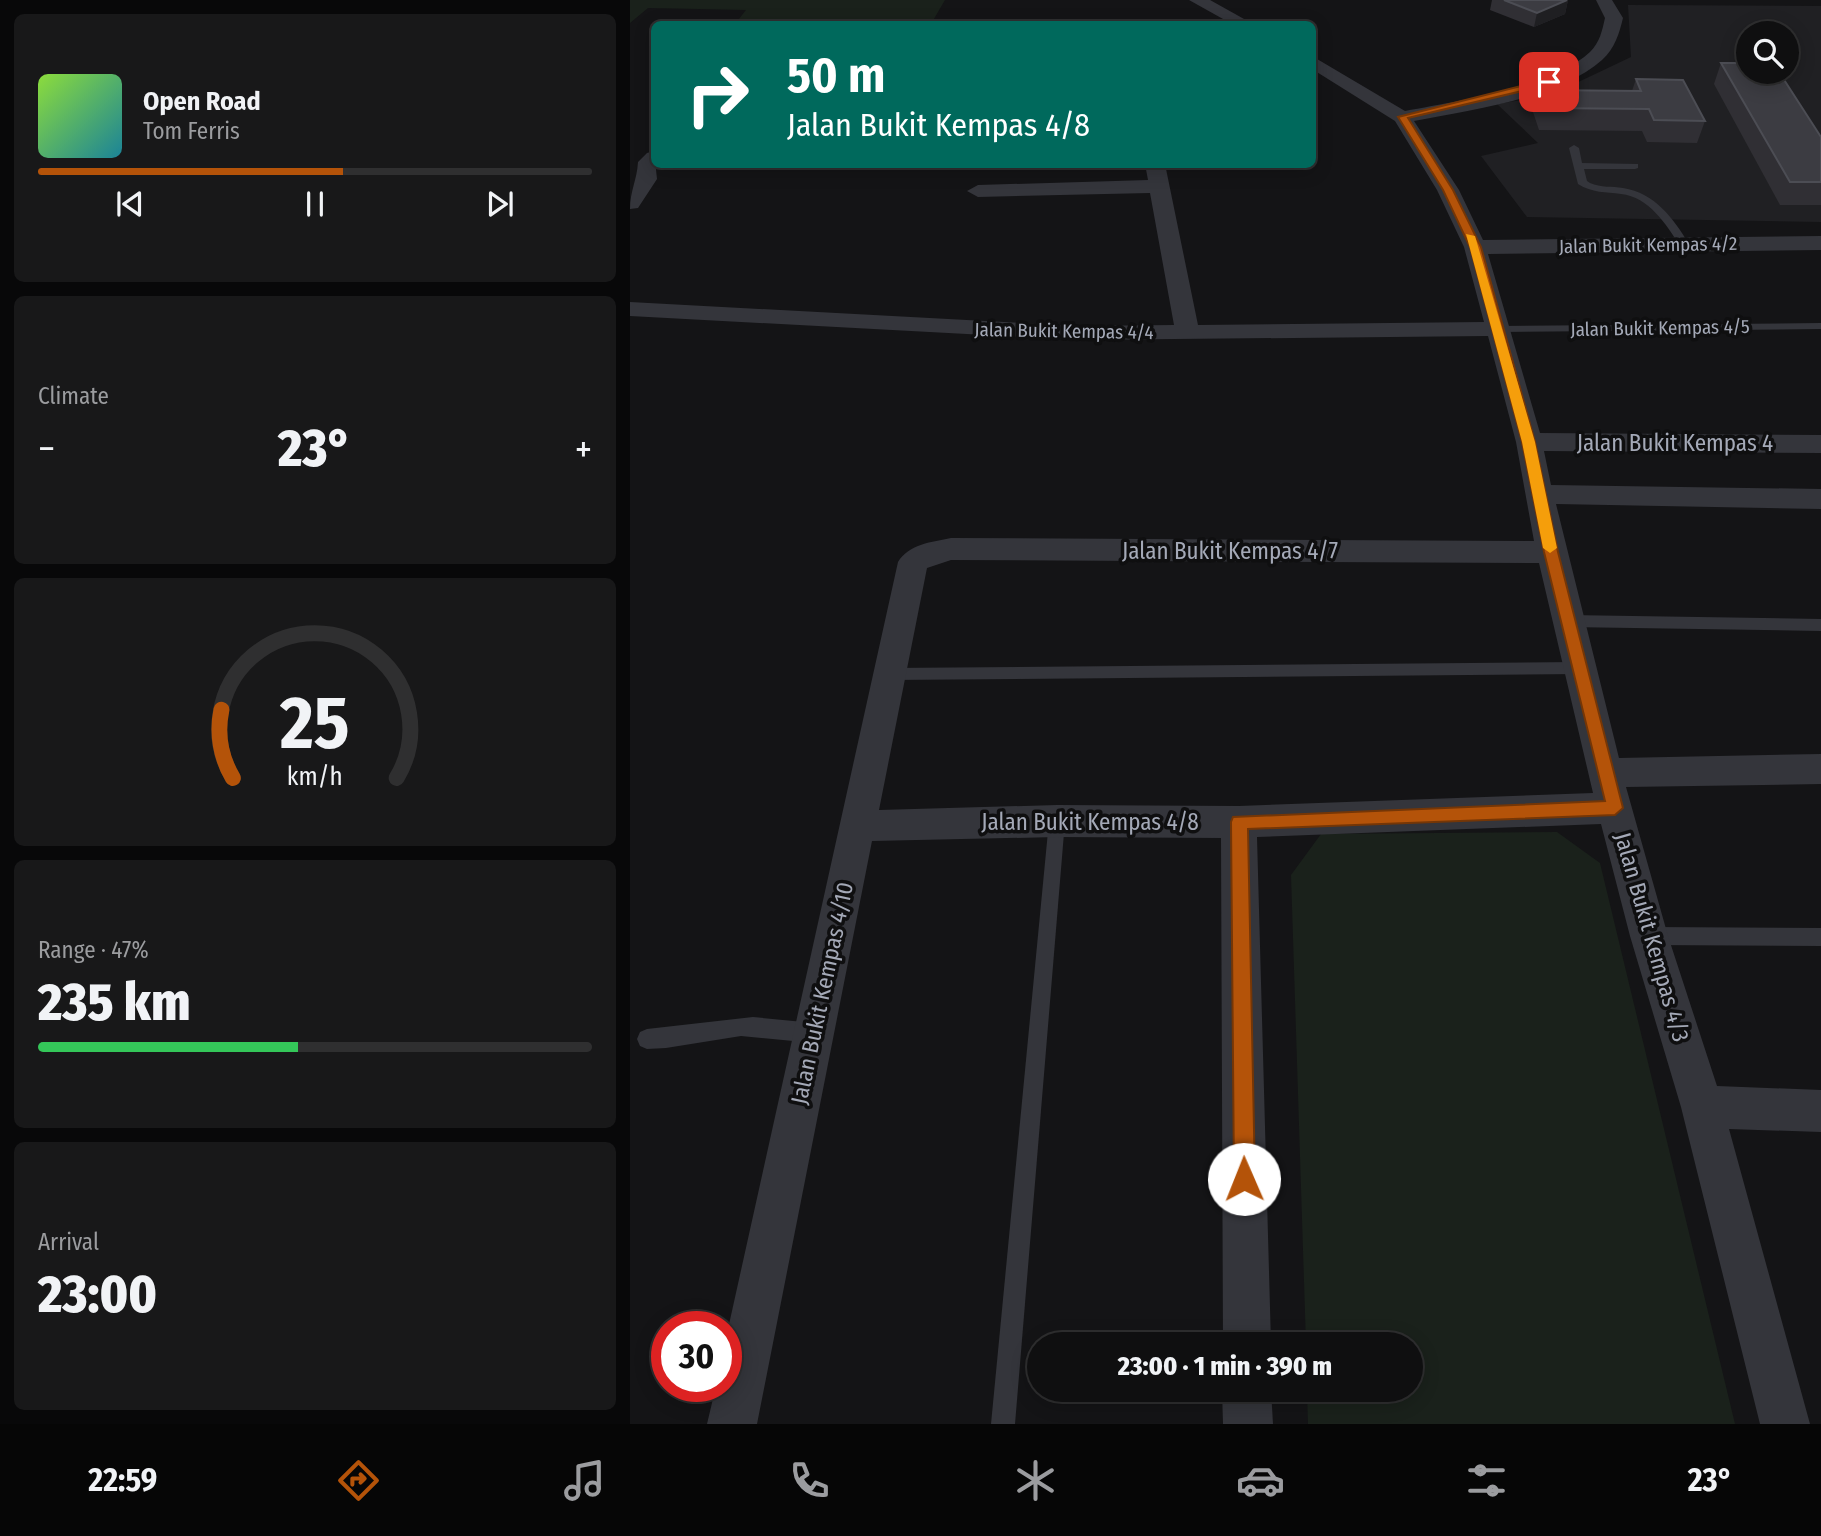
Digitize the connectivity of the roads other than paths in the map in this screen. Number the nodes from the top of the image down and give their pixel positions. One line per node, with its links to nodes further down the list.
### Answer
1 (1197, 0): 3 (street)
2 (1604, 0): 5 (street)
3 (1238, 21)
4 (1316, 63): 5 (street, Jalan Bukit Kempas 4/3)
5 (1402, 117): 15 (street, Jalan Bukit Kempas 4/3)
6 (1574, 148): 8 (lane)
7 (651, 160): 12 (street)
8 (1578, 166): 9 (lane); 14 (lane)
9 (1635, 166)
10 (1157, 175): 11 (street); 19 (street)
11 (978, 191)
12 (630, 203)
13 (1821, 243): 14 (street, Jalan Bukit Kempas 4/2)
14 (1684, 244): 15 (street, Jalan Bukit Kempas 4/2)
15 (1475, 247): 18 (street, Jalan Bukit Kempas 4/3)
16 (630, 309): 19 (street, Jalan Bukit Kempas 4/4)
17 (1821, 327): 18 (lane, Jalan Bukit Kempas 4/5)
18 (1498, 329): 19 (street, Jalan Bukit Kempas 4/4); 20 (street, Jalan Bukit Kempas 4/3)
19 (1188, 334)
20 (1528, 442): 21 (street, Jalan Bukit Kempas 4); 22 (street, Jalan Bukit Kempas 4/3)
21 (1821, 444)
22 (1539, 494): 23 (street); 24 (street, Jalan Bukit Kempas 4/3)
23 (1821, 499)
24 (1551, 552): 25 (street, Jalan Bukit Kempas 4/7); 26 (street, Jalan Bukit Kempas 4/3)
25 (913, 562): 29 (street, Jalan Bukit Kempas 4/10)
26 (1568, 621): 27 (lane); 28 (street, Jalan Bukit Kempas 4/3)
27 (1821, 625)
28 (1579, 668): 29 (lane); 31 (street, Jalan Bukit Kempas 4/3)
29 (889, 674): 35 (street, Jalan Bukit Kempas 4/10)
30 (1821, 769): 31 (street)
31 (1605, 773): 32 (street, Jalan Bukit Kempas 4/3)
32 (1615, 808): 34 (street, Jalan Bukit Kempas 4/8); 36 (street, Jalan Bukit Kempas 4/3)
33 (1057, 821): 34 (street, Jalan Bukit Kempas 4/8); 35 (street, Jalan Bukit Kempas 4/8); 45 (lane)
34 (1239, 822): 42 (street)
35 (858, 826): 38 (street, Jalan Bukit Kempas 4/10)
36 (1649, 936): 37 (lane); 40 (street, Jalan Bukit Kempas 4/3)
37 (1821, 937)
38 (814, 1033): 39 (lane); 44 (street, Jalan Bukit Kempas 4/10)
39 (647, 1039)
40 (1702, 1107): 41 (street); 47 (street, Jalan Bukit Kempas 4/3)
41 (1821, 1111)
42 (1247, 1332)
43 (1247, 1402): 46 (street)
44 (732, 1424)
45 (1003, 1424)
46 (1248, 1424)
47 (1786, 1424)

